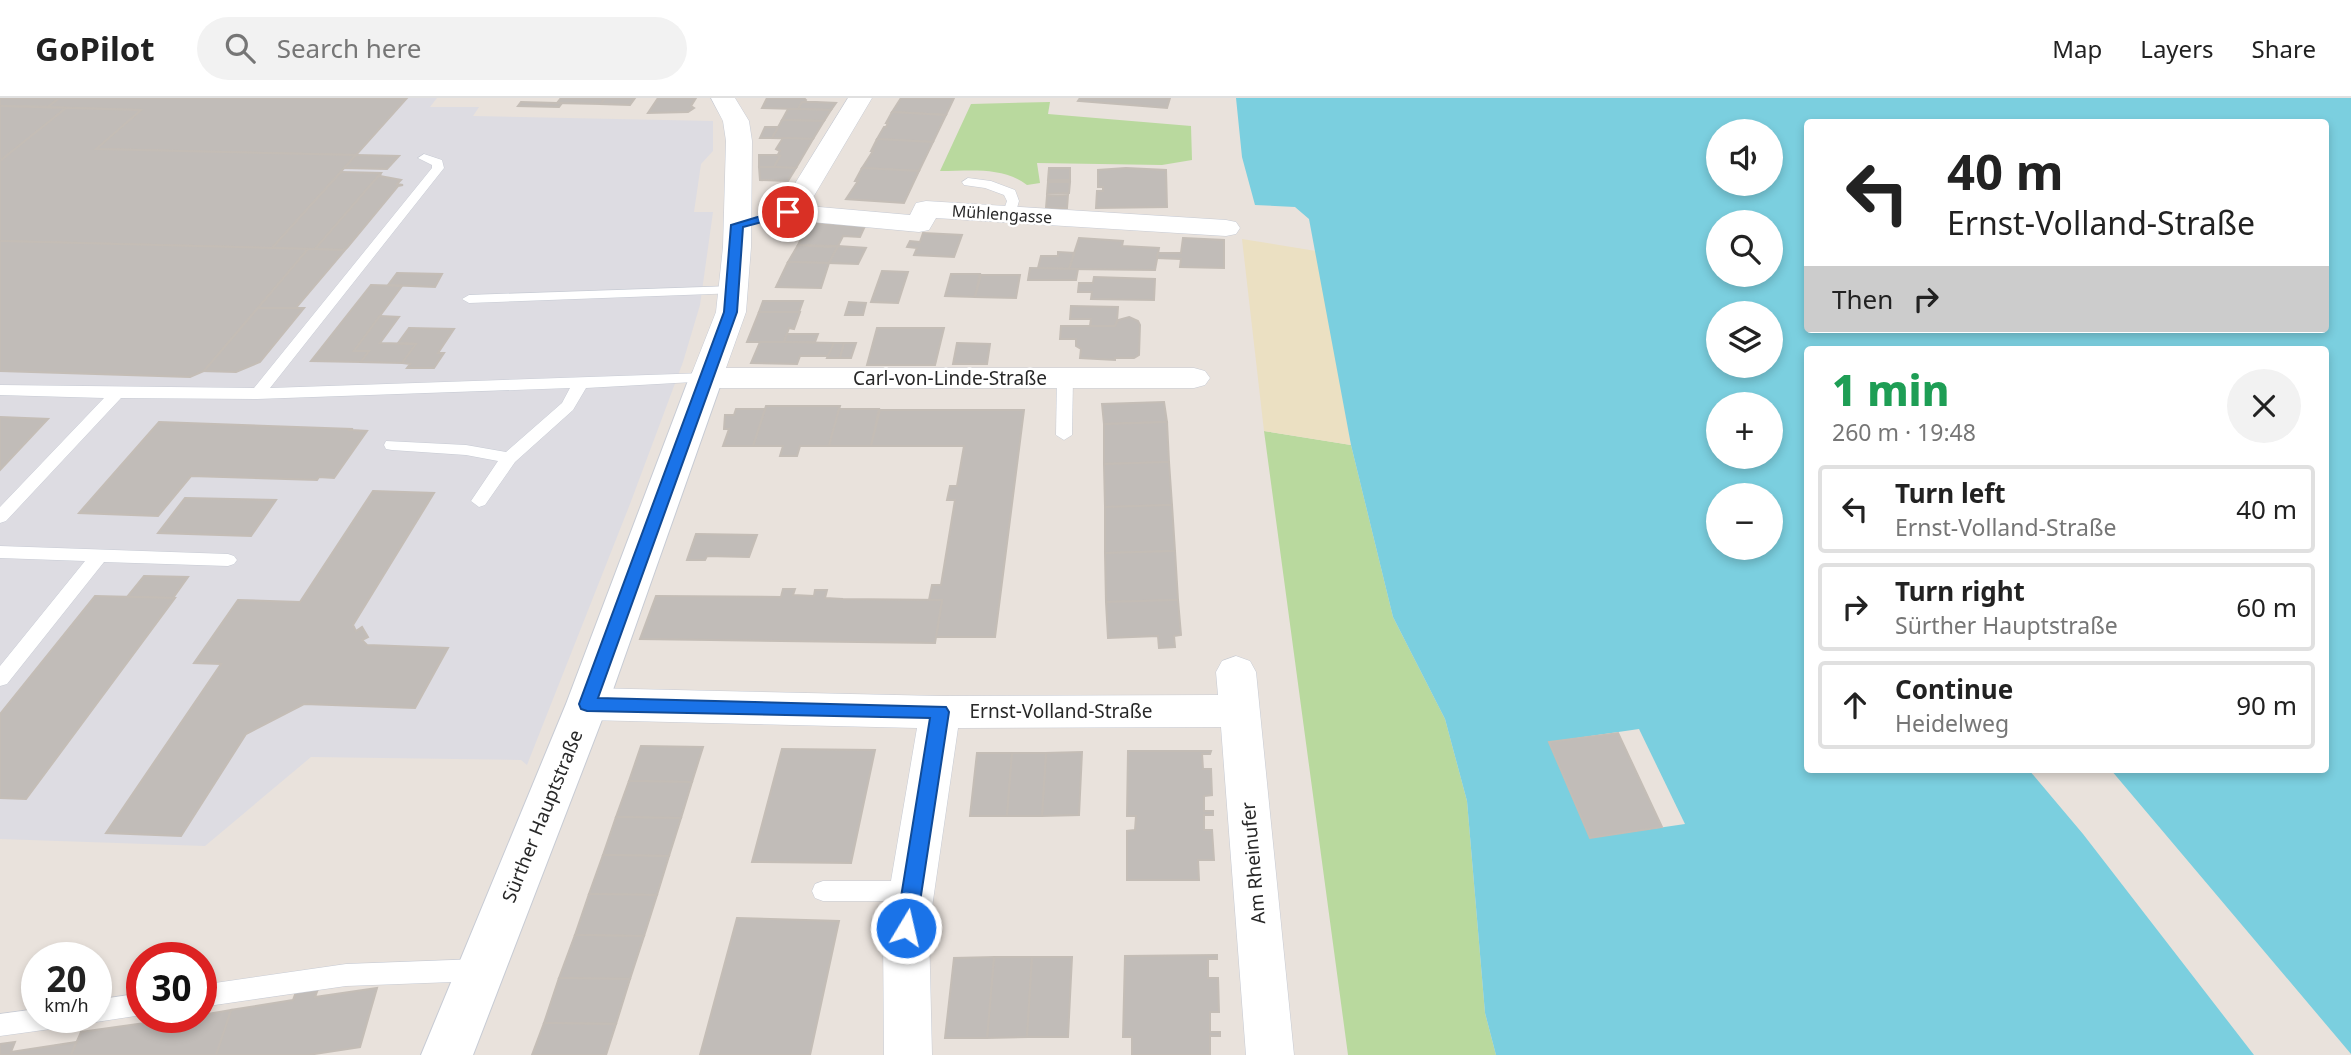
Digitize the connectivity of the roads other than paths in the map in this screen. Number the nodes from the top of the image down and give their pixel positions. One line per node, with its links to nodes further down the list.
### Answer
1 (723, 98): 7 (street)
2 (860, 98): 5 (street)
3 (424, 158): 16 (lane)
4 (968, 183): 6 (lane)
5 (788, 212): 6 (street, Mühlengasse); 7 (street)
6 (1009, 215): 8 (street, Mühlengasse)
7 (737, 225): 9 (street)
8 (1226, 228)
9 (733, 290): 10 (lane); 11 (street)
10 (469, 299)
11 (706, 378): 12 (street, Carl-von-Linde-Straße); 14 (lane); 28 (street, Sürther Hauptstraße)
12 (1065, 378): 13 (street, Carl-von-Linde-Straße); 18 (lane)
13 (1194, 378)
14 (581, 383): 16 (lane); 20 (lane)
15 (0, 390): 17 (lane)
16 (257, 394): 17 (lane)
17 (115, 395): 22 (lane)
18 (1064, 435)
19 (392, 445): 20 (lane)
20 (509, 458): 21 (lane)
21 (479, 501)
22 (0, 517)
23 (0, 552): 24 (lane)
24 (100, 555): 25 (lane); 26 (lane)
25 (228, 560)
26 (0, 679)
27 (1238, 691): 29 (street, Ernst-Volland-Straße); 38 (street, Am Rheinufer)
28 (587, 704): 29 (street, Ernst-Volland-Straße); 32 (street, Sürther Hauptstraße)
29 (940, 712): 31 (street)
30 (823, 891): 31 (lane)
31 (912, 891): 37 (street)
32 (479, 970): 33 (lane); 36 (street, Sürther Hauptstraße)
33 (217, 994)
34 (21, 1022): 35 (lane)
35 (0, 1025)
36 (447, 1055)
37 (908, 1055)
38 (1270, 1055)

